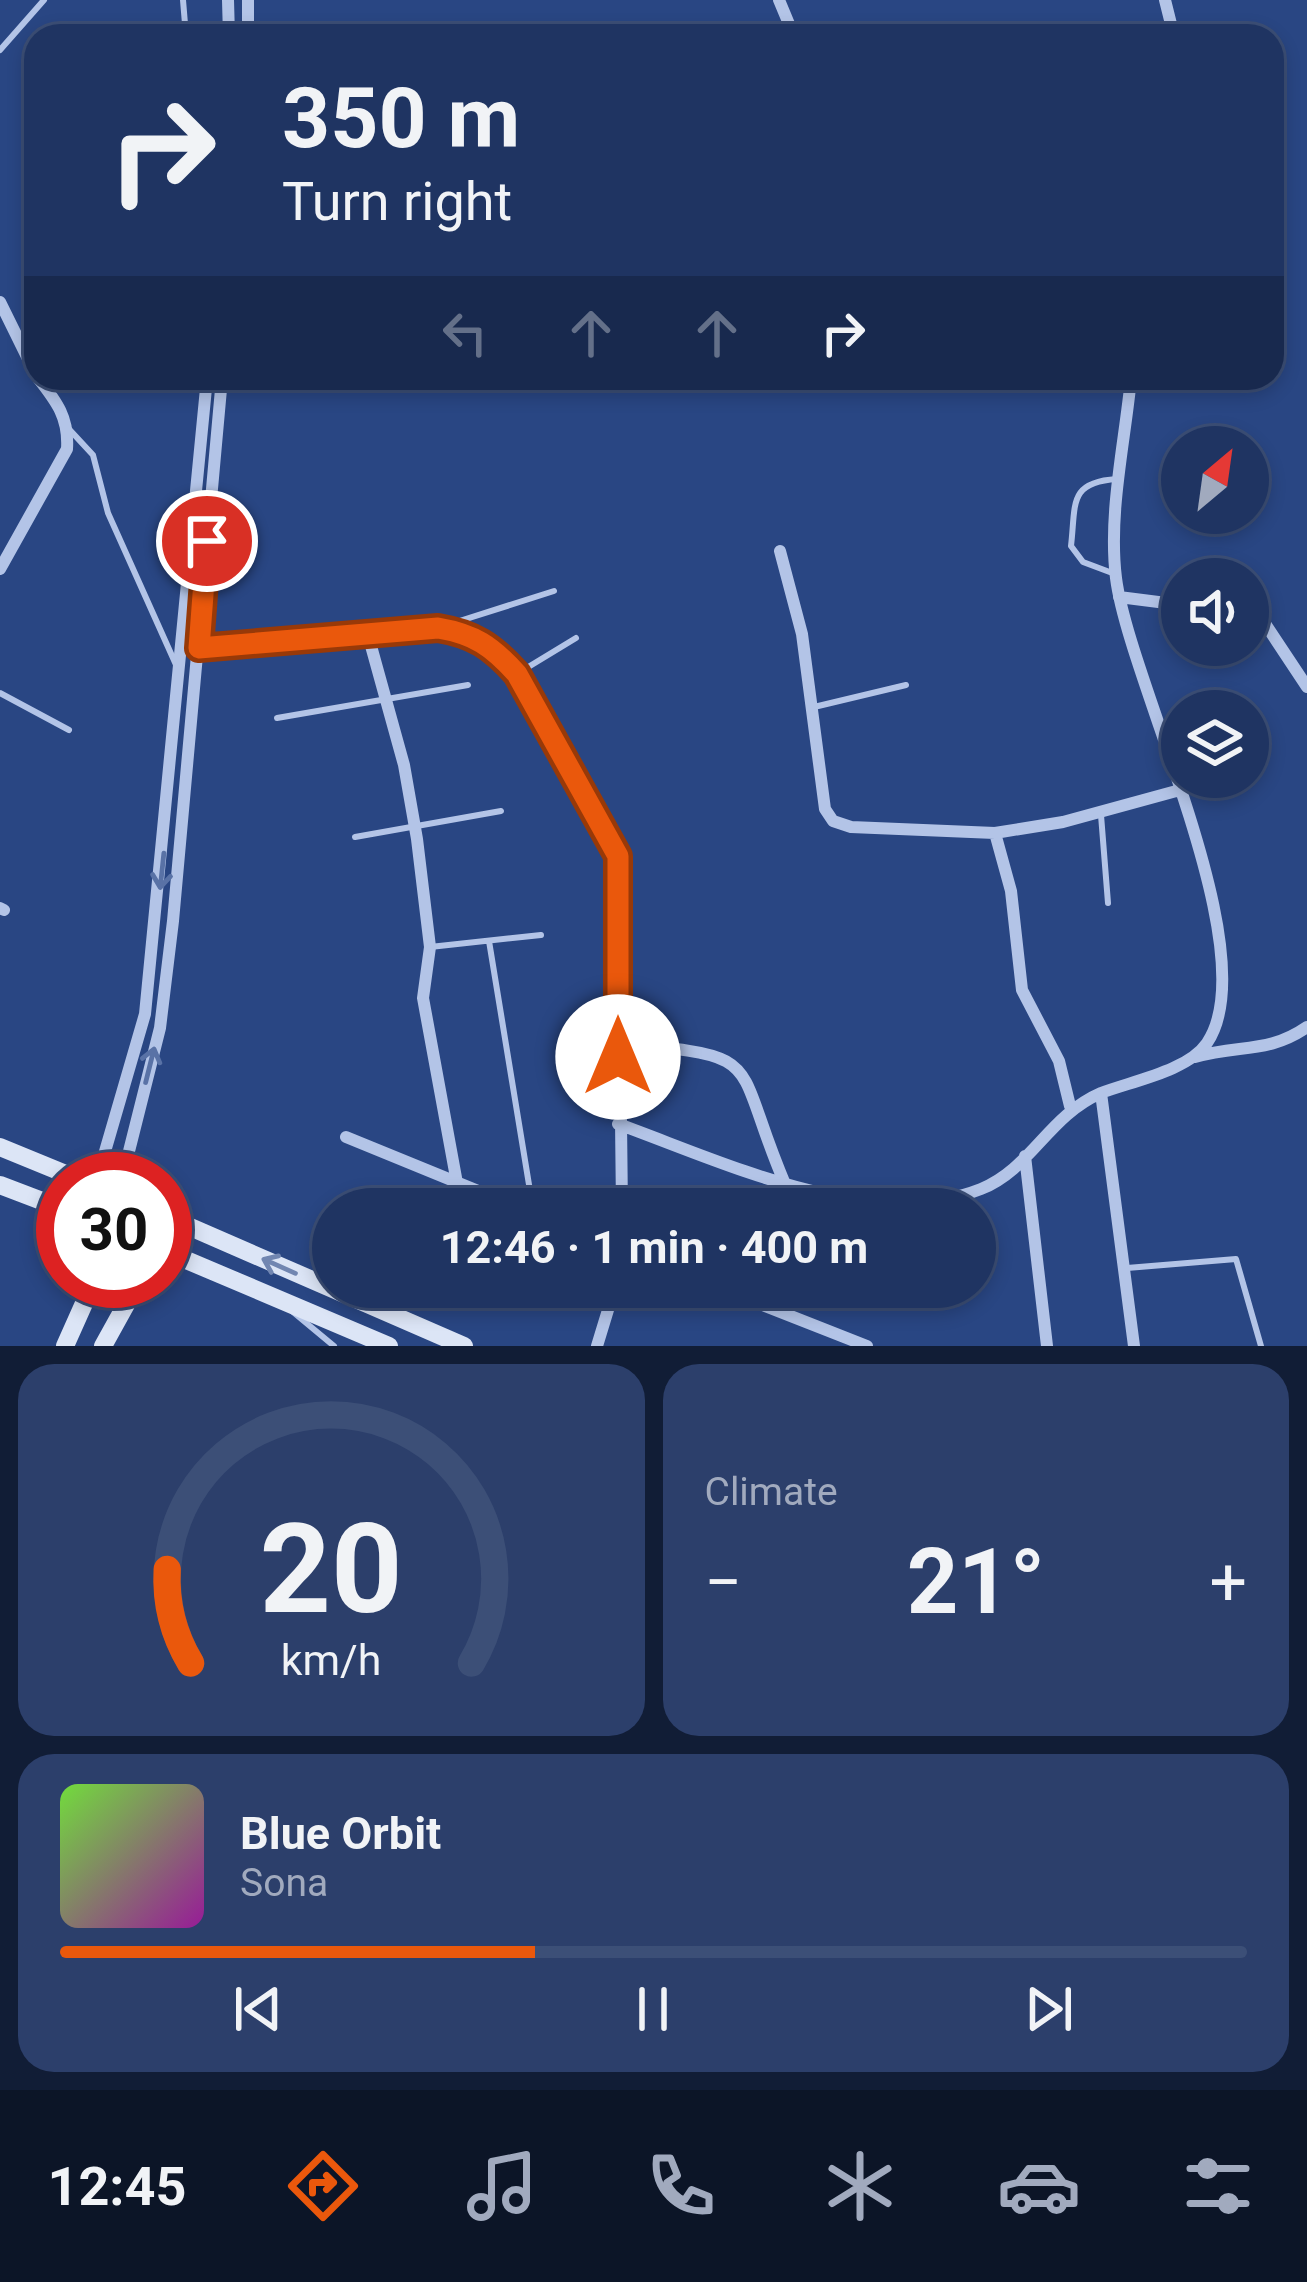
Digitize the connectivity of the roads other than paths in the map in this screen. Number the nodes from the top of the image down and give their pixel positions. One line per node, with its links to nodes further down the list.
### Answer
1 (44, 0): 2 (lane)
2 (0, 50)
3 (0, 302): 4 (street)
4 (24, 350)
5 (48, 390): 9 (street)
6 (206, 390): 23 (street)
7 (221, 390): 21 (street)
8 (1129, 390): 10 (street)
9 (68, 428): 12 (street); 23 (lane)
10 (1121, 479): 13 (street); 13 (lane)
11 (780, 551): 29 (street)
12 (0, 568)
13 (1115, 574): 15 (street)
14 (554, 591): 17 (lane)
15 (1119, 597): 16 (street); 32 (street)
16 (1161, 602)
17 (438, 628): 19 (street); 22 (street)
18 (1269, 632): 26 (street)
19 (368, 635): 21 (street); 28 (street)
20 (576, 638): 22 (lane)
21 (199, 648): 51 (street, one-way to 21)
22 (517, 674): 45 (street)
23 (182, 678): 49 (street, one-way to 49)
24 (468, 685): 28 (lane)
25 (905, 686): 29 (lane)
26 (1307, 687)
27 (0, 693): 31 (lane)
28 (387, 701): 30 (lane); 37 (street)
29 (814, 707): 38 (street)
30 (277, 718)
31 (69, 730)
32 (1161, 730)
33 (1161, 795): 36 (street)
34 (1182, 798): 46 (street)
35 (501, 811): 37 (lane)
36 (1101, 812): 38 (street); 40 (lane)
37 (414, 826): 39 (lane); 43 (street)
38 (995, 833): 48 (street)
39 (355, 837)
40 (1108, 903)
41 (541, 935): 42 (lane)
42 (489, 940): 43 (lane); 62 (lane)
43 (430, 947): 58 (street)
44 (1307, 1027): 46 (street)
45 (617, 1044): 50 (street); 59 (street)
46 (1194, 1057): 47 (street)
47 (1101, 1093): 48 (street); 67 (street)
48 (1070, 1106): 56 (street)
49 (116, 1120): 51 (street); 54 (street)
50 (618, 1124): 59 (street); 63 (street)
51 (135, 1127): 55 (street)
52 (346, 1137): 58 (street)
53 (0, 1147): 57 (main road)
54 (106, 1152)
55 (129, 1152)
56 (1025, 1156): 59 (street); 80 (street)
57 (36, 1162)
58 (457, 1183): 61 (street)
59 (785, 1184)
60 (0, 1185): 64 (main road)
61 (470, 1188)
62 (530, 1188)
63 (621, 1188)
64 (36, 1199)
65 (192, 1228): 77 (main road, one-way to 65)
66 (192, 1266): 68 (main road)
67 (1124, 1268): 81 (street); 82 (lane)
68 (278, 1298): 75 (lane); 76 (main road)
69 (82, 1308): 73 (main road)
70 (124, 1308): 74 (main road)
71 (609, 1308): 78 (street)
72 (770, 1308): 79 (street)
73 (65, 1346)
74 (104, 1346)
75 (334, 1346)
76 (389, 1346)
77 (464, 1346)
78 (597, 1346)
79 (867, 1346)
80 (1047, 1346)
81 (1133, 1346)
82 (1261, 1346)

